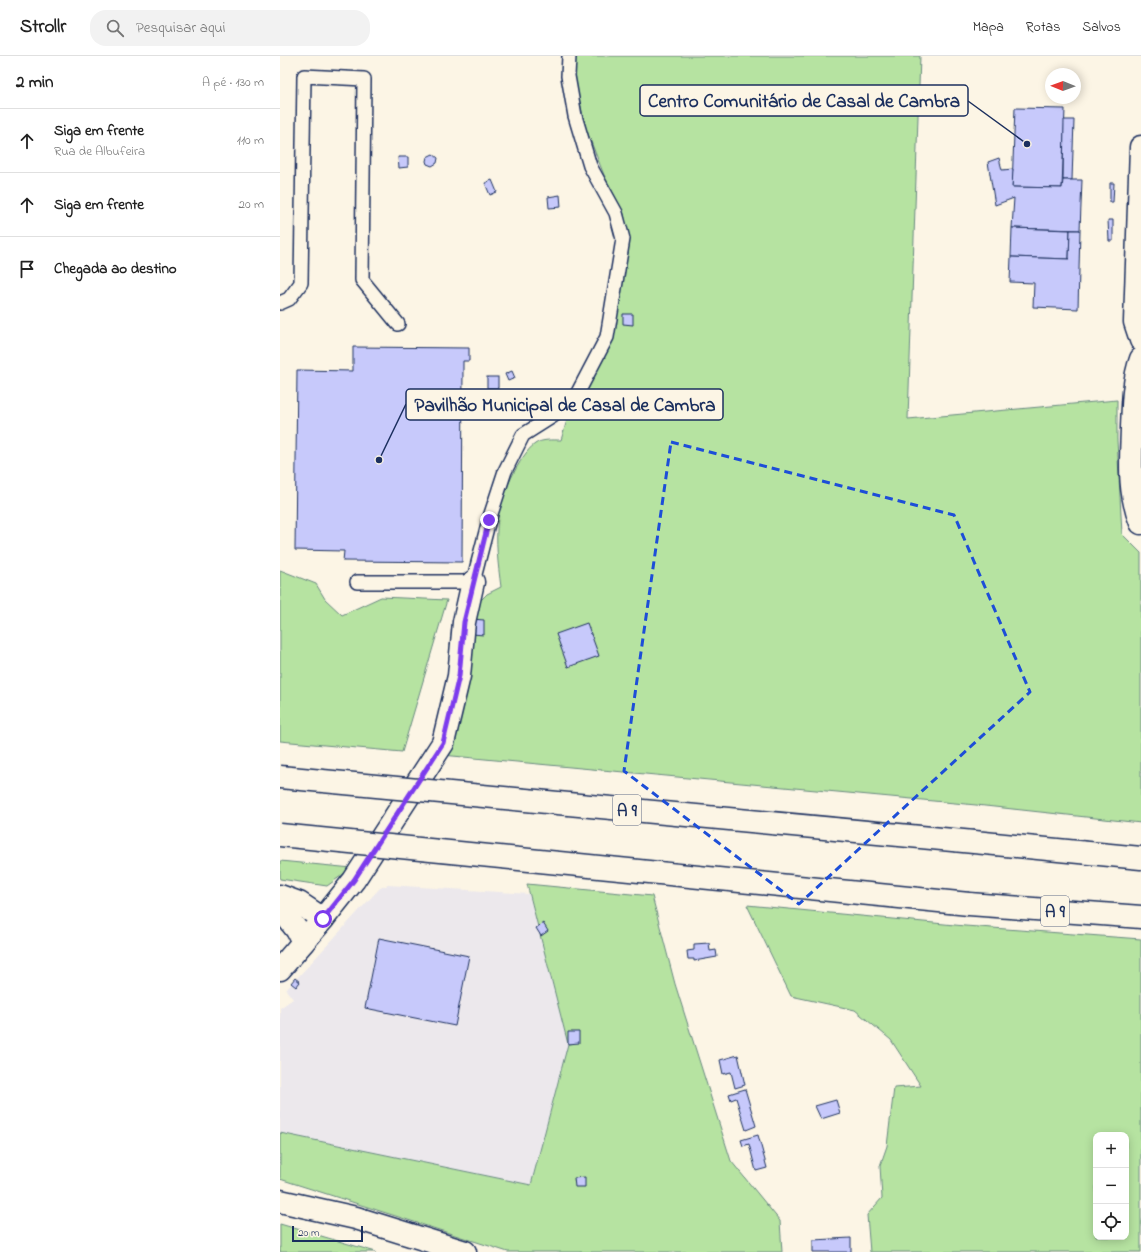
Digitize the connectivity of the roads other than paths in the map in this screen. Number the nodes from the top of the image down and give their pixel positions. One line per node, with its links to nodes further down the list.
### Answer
1 (569, 56): 9 (lane)
2 (1141, 147): 5 (main road)
3 (280, 303): 4 (lane)
4 (398, 324)
5 (1141, 340)
6 (1141, 358): 7 (main road)
7 (1141, 523)
8 (357, 582): 9 (lane)
9 (473, 582): 16 (main road)
10 (280, 777): 12 (main road, A 9, bridge)
11 (280, 835): 15 (main road, A 9, bridge)
12 (1141, 858)
13 (280, 896): 16 (main road)
14 (280, 908): 17 (main road)
15 (1141, 917)
16 (323, 919): 17 (main road)
17 (303, 942): 18 (main road)
18 (280, 969)
19 (280, 1201): 20 (main road)
20 (465, 1252)

